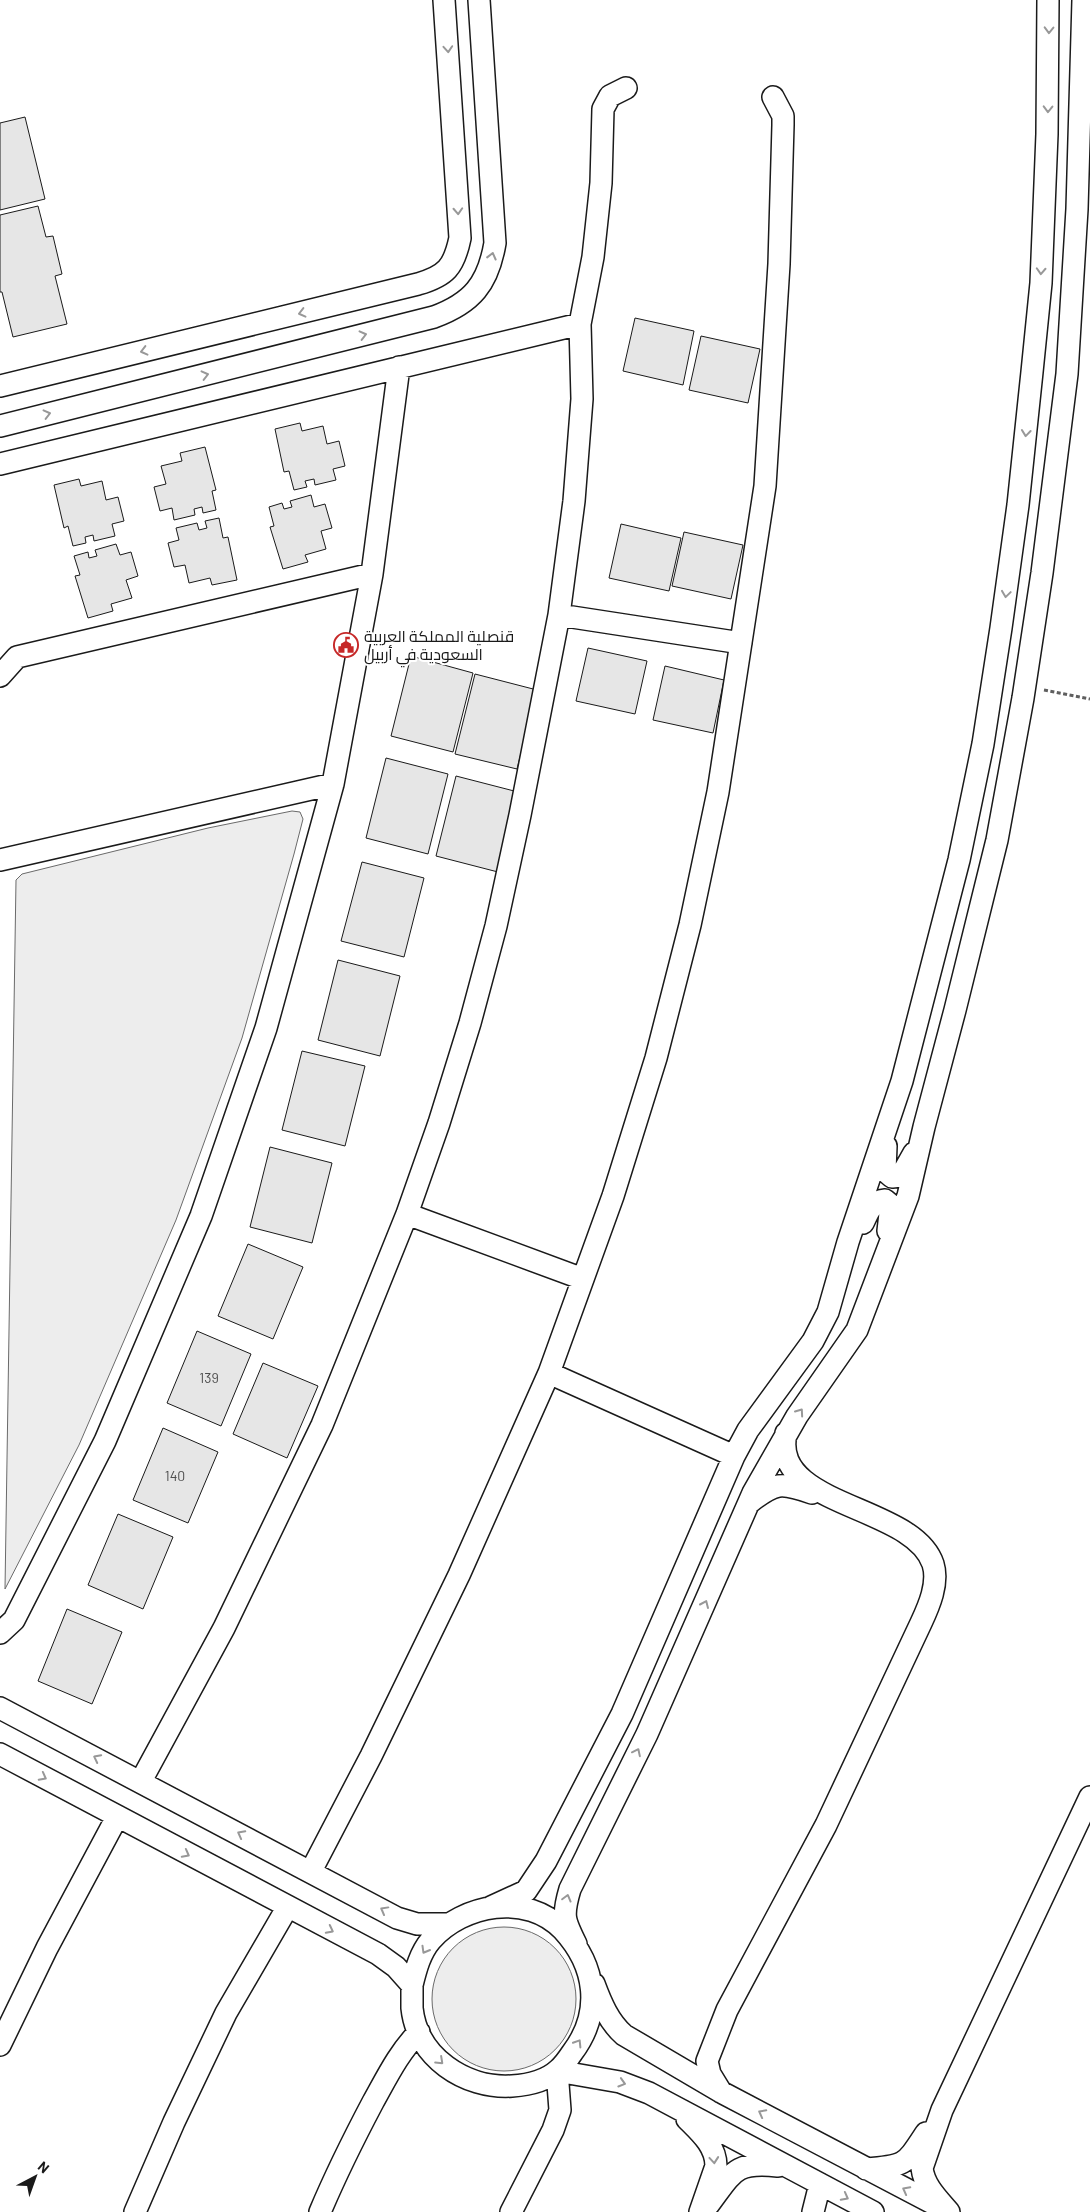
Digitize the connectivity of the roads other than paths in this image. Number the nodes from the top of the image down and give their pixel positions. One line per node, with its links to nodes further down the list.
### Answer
1 (444, 0): 11 (street, one-way to 11)
2 (479, 0): 12 (street, one-way to 2)
3 (1048, 0): 20 (street, one-way to 20)
4 (1083, 0): 5 (street)
5 (1086, 32): 7 (street)
6 (626, 88): 9 (street)
7 (1086, 94): 21 (street)
8 (773, 97): 16 (street)
9 (580, 324): 10 (street); 15 (street)
10 (399, 367): 13 (street); 14 (street)
11 (0, 386)
12 (0, 426)
13 (0, 464)
14 (372, 574): 17 (street); 18 (street)
15 (559, 615): 16 (street); 22 (street)
16 (741, 643): 25 (street)
17 (0, 676)
18 (333, 784): 19 (street); 31 (street)
19 (0, 860)
20 (888, 1123): 21 (street); 23 (street)
21 (922, 1138): 24 (street)
22 (407, 1214): 25 (street); 34 (street)
23 (842, 1266): 24 (street); 28 (street)
24 (879, 1275): 27 (street, one-way to 24)
25 (583, 1279): 26 (street)
26 (549, 1373): 28 (street); 37 (street)
27 (786, 1433): 29 (street); 30 (street)
28 (734, 1456): 38 (street)
29 (748, 1504): 30 (street); 41 (street, one-way to 29)
30 (852, 1507): 44 (street)
31 (0, 1633)
32 (5, 1709): 34 (street, one-way to 32)
33 (0, 1754): 36 (street, one-way to 36)
34 (141, 1781): 37 (street, one-way to 34)
35 (1090, 1797): 51 (street)
36 (117, 1817): 39 (street, one-way to 39); 46 (street)
37 (311, 1871): 40 (street, one-way to 37)
38 (491, 1906): 40 (street); 41 (street)
39 (287, 1908): 43 (street, one-way to 43); 55 (street)
40 (447, 1924): 43 (street, one-way to 43)
41 (576, 1944): 42 (street)
42 (588, 1967): 47 (street); 48 (street, one-way to 42)
43 (412, 1985): 45 (street)
44 (727, 2010): 47 (street); 49 (street)
45 (419, 2032): 48 (street, one-way to 48); 56 (street)
46 (0, 2045)
47 (667, 2061): 49 (street)
48 (557, 2071): 50 (street, one-way to 50); 57 (street)
49 (721, 2092): 53 (street, one-way to 49)
50 (677, 2108): 52 (street); 58 (street, one-way to 58)
51 (942, 2110): 53 (street); 61 (street)
52 (788, 2167): 54 (street); 58 (street)
53 (866, 2169): 61 (street, one-way to 53)
54 (820, 2184): 59 (street); 60 (street, one-way to 60)
55 (135, 2212)
56 (320, 2212)
57 (511, 2212)
58 (702, 2212)
59 (813, 2212)
60 (873, 2212)
61 (949, 2212)

